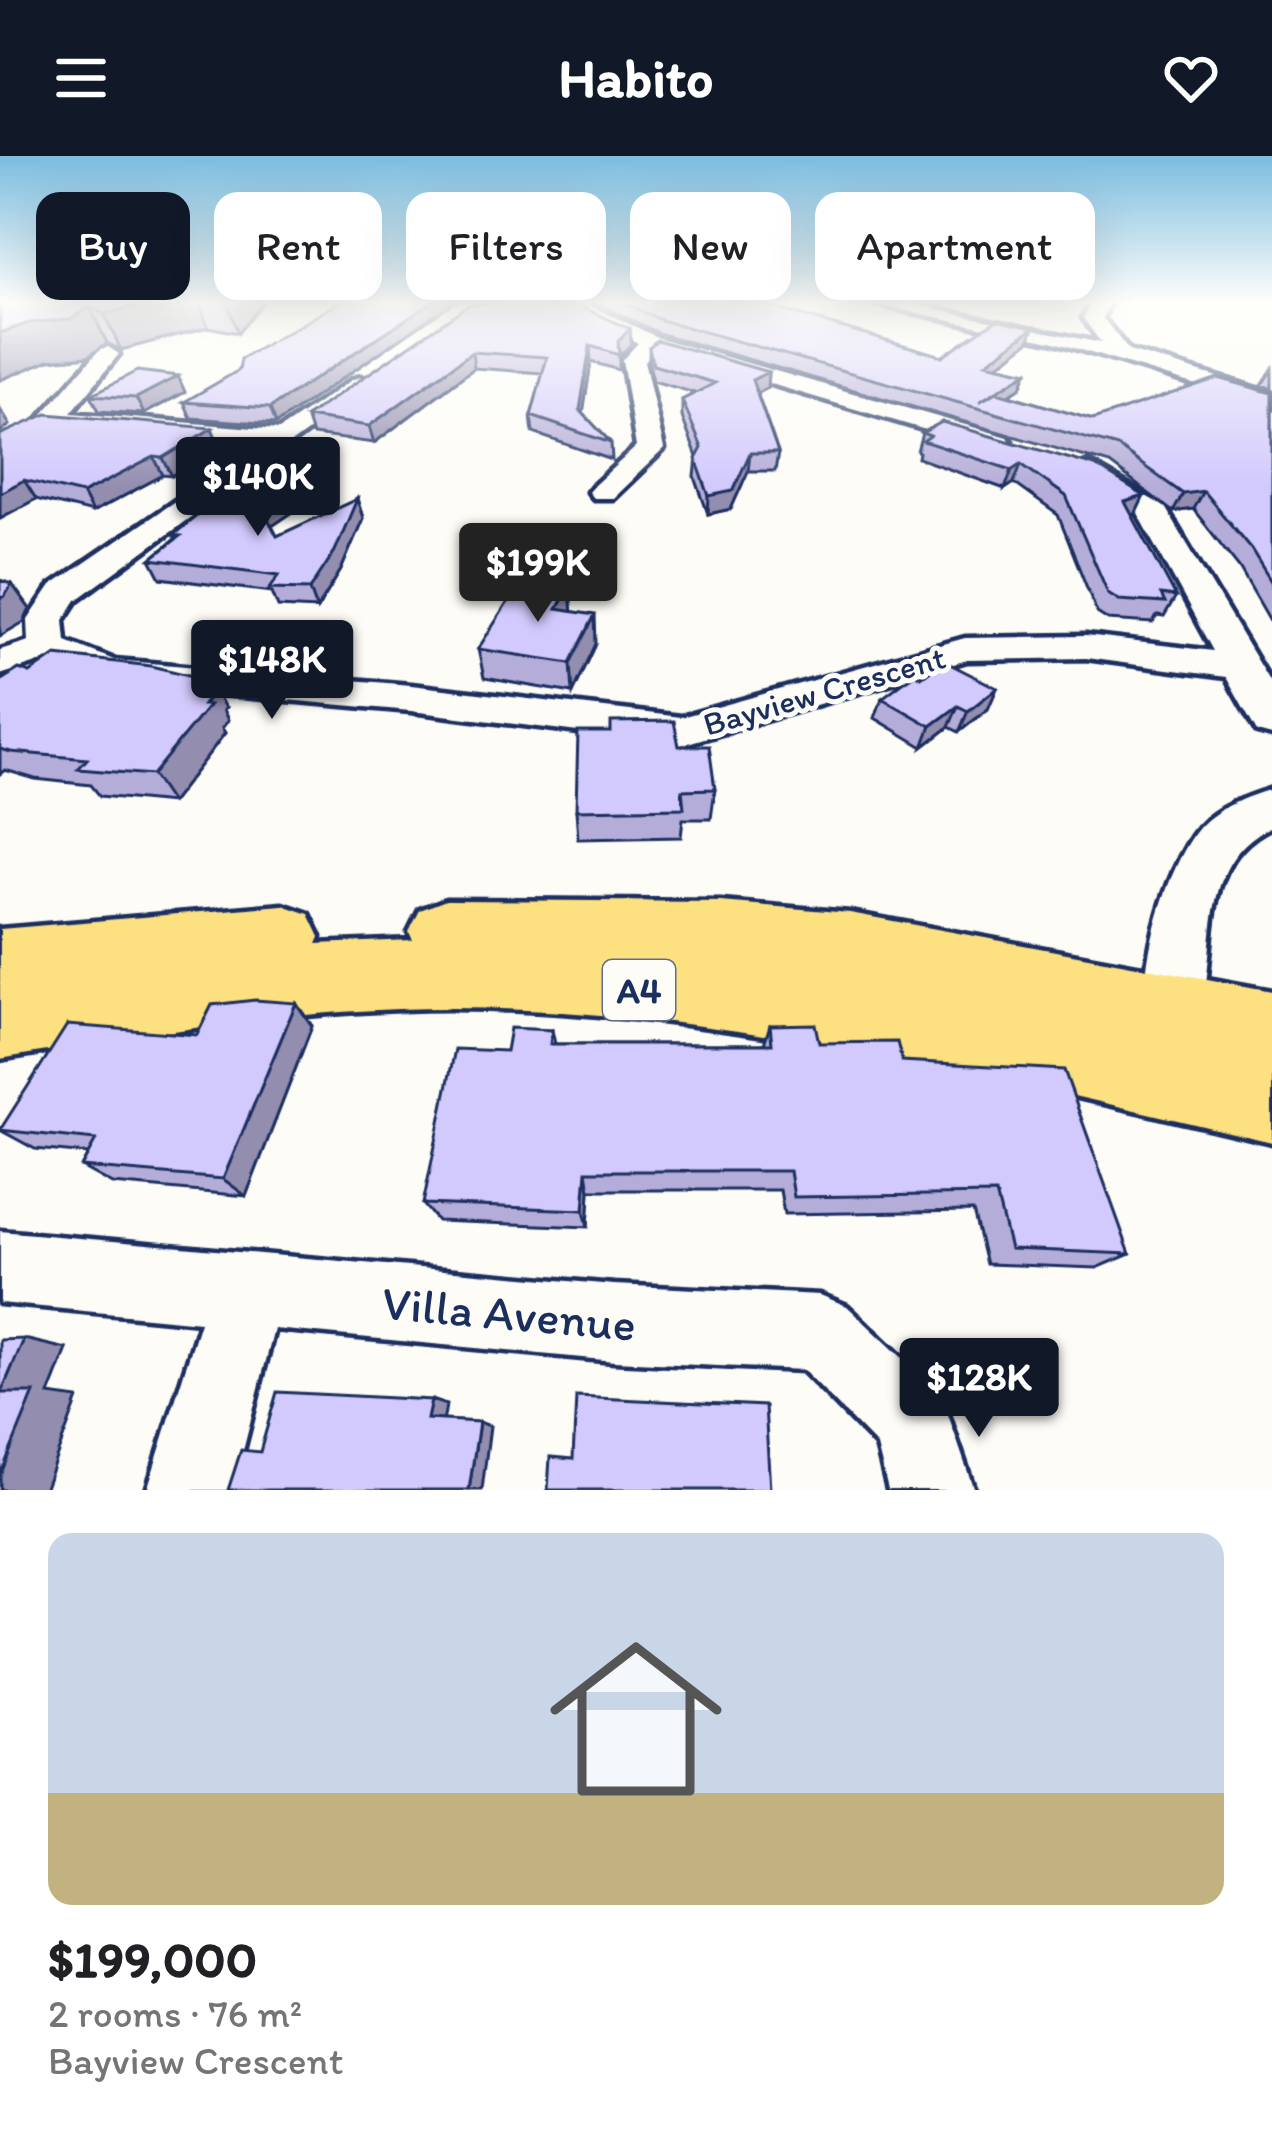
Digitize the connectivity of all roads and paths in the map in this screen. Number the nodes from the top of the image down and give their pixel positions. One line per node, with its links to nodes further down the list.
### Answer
1 (100, 362): 8 (street)
2 (390, 362): 9 (street)
3 (633, 362): 12 (street)
4 (721, 362): 10 (street)
5 (1153, 362): 6 (street)
6 (1272, 400)
7 (184, 406): 8 (street)
8 (150, 427): 9 (street)
9 (286, 438): 13 (street)
10 (1016, 449)
11 (1058, 461): 15 (street)
12 (603, 493)
13 (48, 647): 14 (street); 15 (street, Bayview Crescent)
14 (0, 663)
15 (1236, 666): 16 (street)
16 (1272, 722)
17 (1272, 806): 19 (street)
18 (0, 963): 19 (highway, A4)
19 (1173, 1011): 21 (highway, A4)
20 (0, 1021): 22 (highway, A4)
21 (1272, 1029)
22 (1272, 1098)
23 (0, 1267): 24 (street, Villa Avenue)
24 (247, 1289): 25 (street); 26 (street, Villa Avenue)
25 (190, 1490)
26 (931, 1490)

